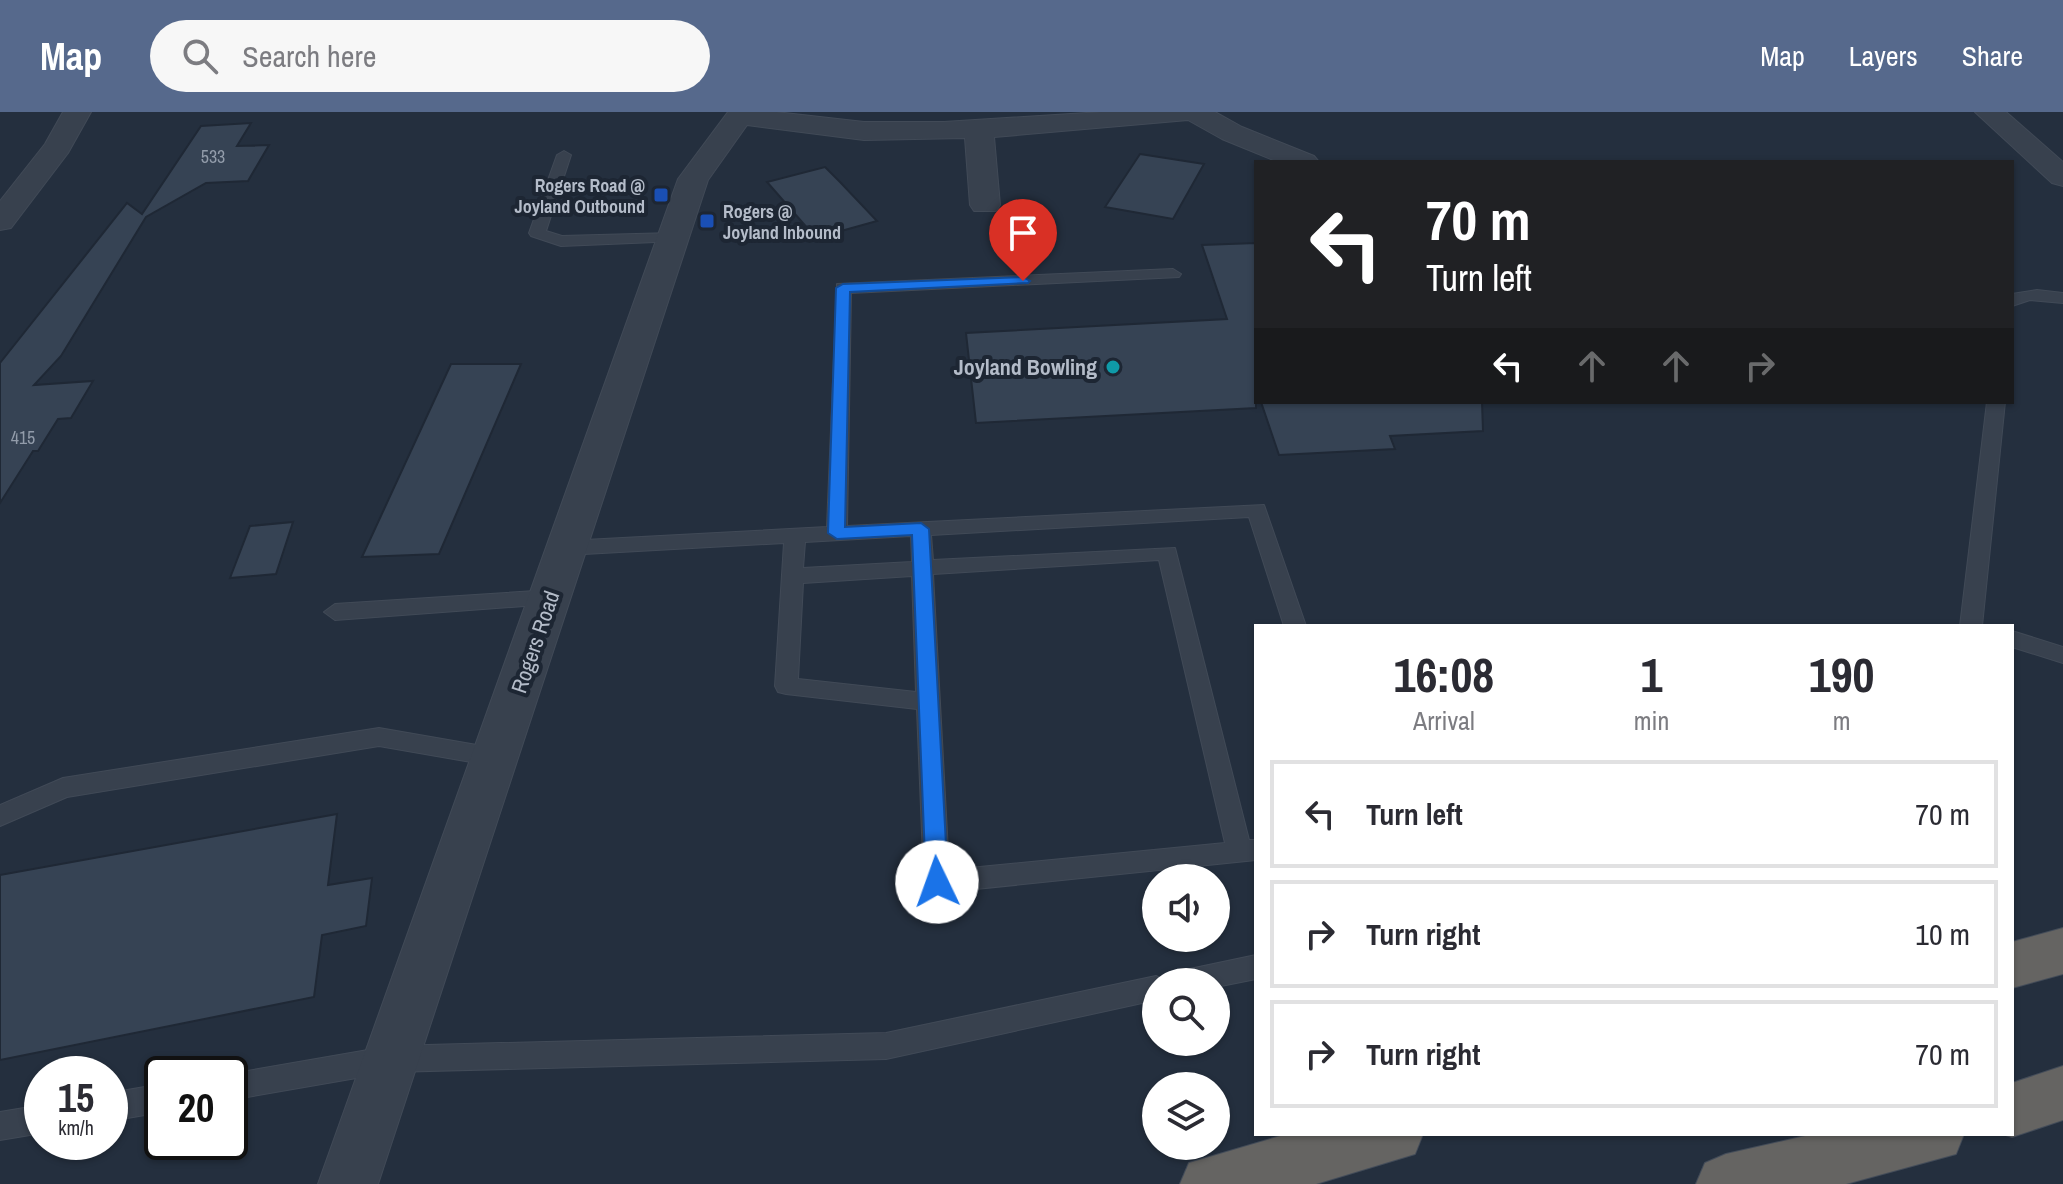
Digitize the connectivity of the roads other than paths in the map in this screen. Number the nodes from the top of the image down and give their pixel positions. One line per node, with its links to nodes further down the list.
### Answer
1 (77, 112): 11 (street)
2 (1185, 112): 6 (street)
3 (1195, 112): 8 (street)
4 (1989, 112): 9 (street)
5 (741, 114): 6 (street); 12 (street, Rogers Road)
6 (979, 129): 10 (street)
7 (564, 155): 12 (lane)
8 (1299, 160)
9 (2063, 177)
10 (985, 205)
11 (0, 221)
12 (673, 238): 20 (street, Rogers Road)
13 (1173, 274): 18 (lane)
14 (2063, 298): 15 (lane)
15 (2014, 300)
16 (1996, 404): 26 (lane)
17 (921, 529): 18 (lane); 21 (lane); 25 (lane)
18 (837, 533): 19 (lane)
19 (795, 535): 20 (lane); 22 (lane)
20 (566, 548): 23 (street, Rogers Road)
21 (922, 570): 22 (lane); 29 (lane); 32 (lane)
22 (793, 576): 29 (lane)
23 (551, 597): 24 (lane); 30 (street, Rogers Road)
24 (335, 612)
25 (1294, 624)
26 (1971, 624)
27 (2014, 640): 28 (lane)
28 (2063, 655)
29 (928, 702): 32 (lane)
30 (494, 757): 31 (lane); 38 (street, Rogers Road)
31 (0, 816)
32 (1247, 850)
33 (2063, 951): 34 (highway)
34 (2014, 964)
35 (1254, 967): 36 (lane)
36 (1230, 972)
37 (1142, 991): 38 (lane)
38 (391, 1059): 39 (lane); 46 (street, Rogers Road)
39 (248, 1084)
40 (2063, 1093): 41 (highway)
41 (2014, 1109)
42 (24, 1122): 43 (lane)
43 (0, 1126)
44 (1387, 1136): 47 (highway)
45 (1927, 1136): 48 (highway)
46 (348, 1184)
47 (1210, 1184)
48 (1726, 1184)

